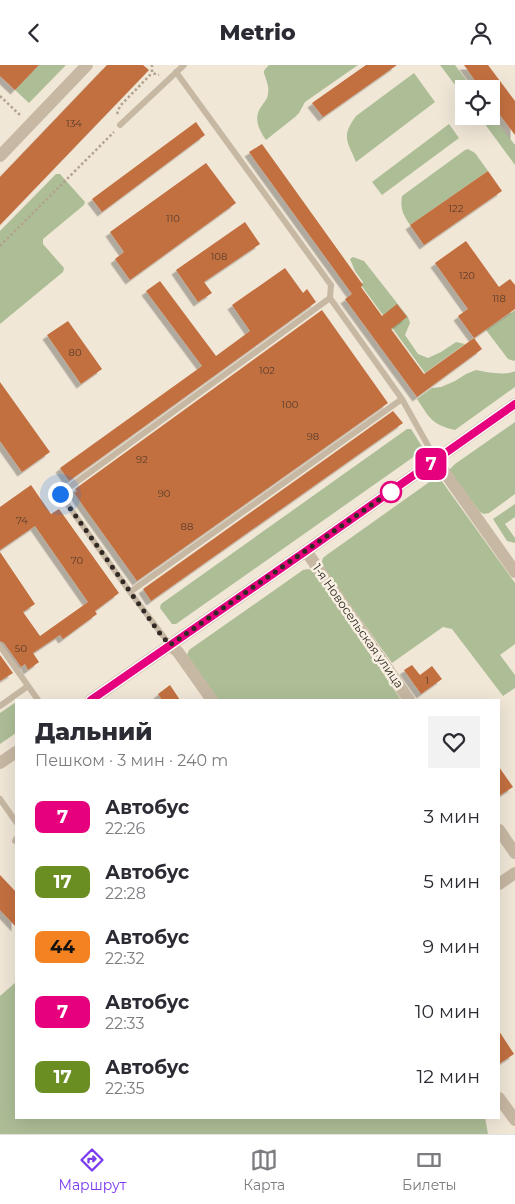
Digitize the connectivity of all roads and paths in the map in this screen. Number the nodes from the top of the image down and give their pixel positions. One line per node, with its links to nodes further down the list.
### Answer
1 (87, 65): 8 (street)
2 (151, 65): 5 (path)
3 (184, 65): 4 (lane)
4 (176, 72): 6 (lane); 12 (lane)
5 (152, 73): 6 (path); 9 (path)
6 (170, 78): 9 (lane)
7 (0, 96): 8 (path)
8 (30, 124): 10 (street)
9 (120, 125): 11 (path)
10 (0, 156)
11 (0, 245)
12 (330, 298): 13 (lane); 18 (lane)
13 (402, 399): 15 (lane); 18 (lane)
14 (515, 404): 15 (street)
15 (436, 460): 16 (street); 17 (street)
16 (306, 551): 19 (street); 25 (street, 1-я Новосельская улица)
17 (515, 572)
18 (130, 592): 19 (lane)
19 (170, 645): 23 (street); 24 (street)
20 (0, 646): 21 (lane)
21 (28, 686): 22 (lane); 26 (lane)
22 (37, 699)
23 (92, 699)
24 (211, 699)
25 (408, 699)
26 (0, 706)
27 (15, 753): 28 (street)
28 (0, 763)
29 (0, 799): 30 (lane)
30 (15, 821)
31 (500, 831): 32 (street)
32 (515, 853)
33 (515, 873): 34 (street)
34 (500, 883)
35 (500, 1099): 36 (street)
36 (515, 1120)

